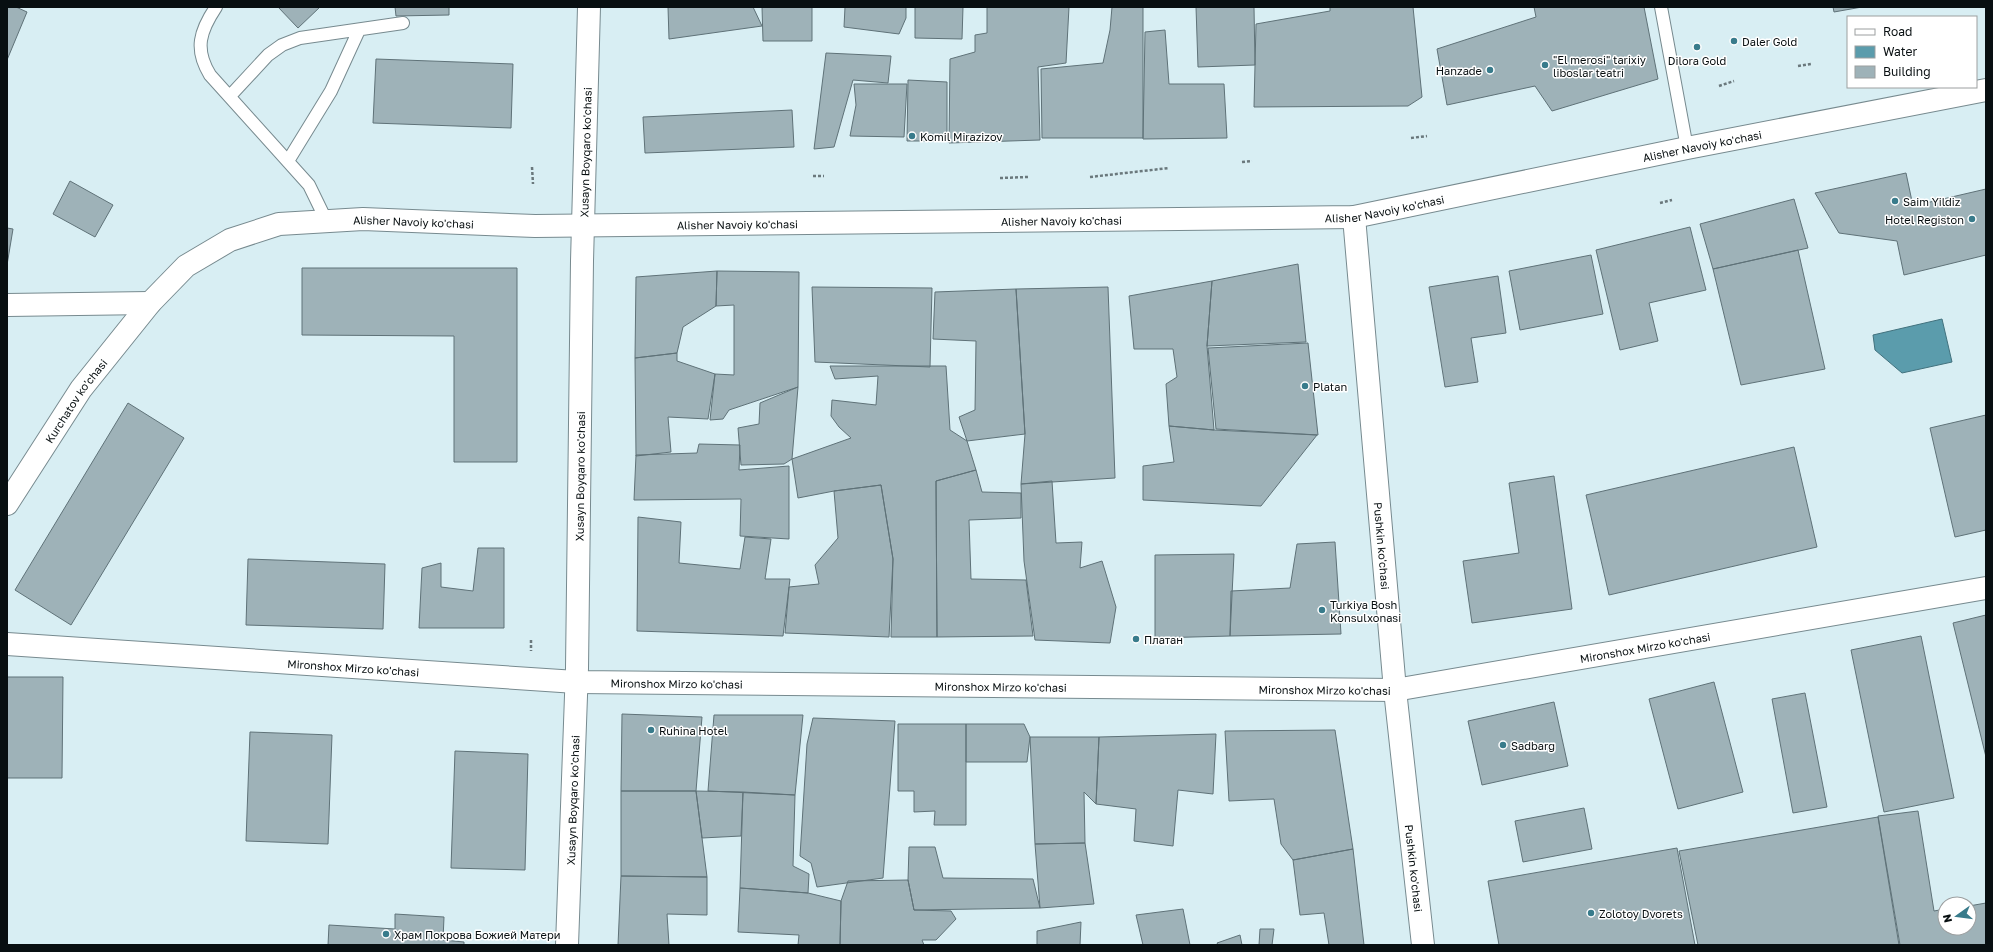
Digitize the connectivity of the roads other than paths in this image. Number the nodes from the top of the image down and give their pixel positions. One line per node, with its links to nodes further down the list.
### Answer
1 (216, 7): 7 (lane)
2 (589, 7): 12 (street, Xusayn Boyqaro ko'chasi)
3 (1661, 7): 8 (lane)
4 (403, 23): 5 (lane)
5 (359, 30): 7 (lane); 9 (lane)
6 (1986, 90): 8 (street, Alisher Navoiy ko'chasi)
7 (230, 96): 9 (lane)
8 (1687, 148): 10 (street, Alisher Navoiy ko'chasi)
9 (288, 161): 11 (lane)
10 (1354, 217): 12 (street, Alisher Navoiy ko'chasi); 19 (street, Pushkin ko'chasi)
11 (327, 222): 12 (street, Alisher Navoiy ko'chasi); 13 (street, Alisher Navoiy ko'chasi)
12 (583, 225): 18 (street, Xusayn Boyqaro ko'chasi)
13 (150, 303): 14 (street); 15 (street, Kurchatov ko'chasi)
14 (7, 305)
15 (7, 504)
16 (1986, 588): 19 (street, Mironshox Mirzo ko'chasi)
17 (7, 644): 18 (street, Mironshox Mirzo ko'chasi)
18 (576, 682): 19 (street, Mironshox Mirzo ko'chasi); 20 (street, Xusayn Boyqaro ko'chasi)
19 (1395, 690): 21 (street, Pushkin ko'chasi)
20 (567, 945)
21 (1423, 945)

